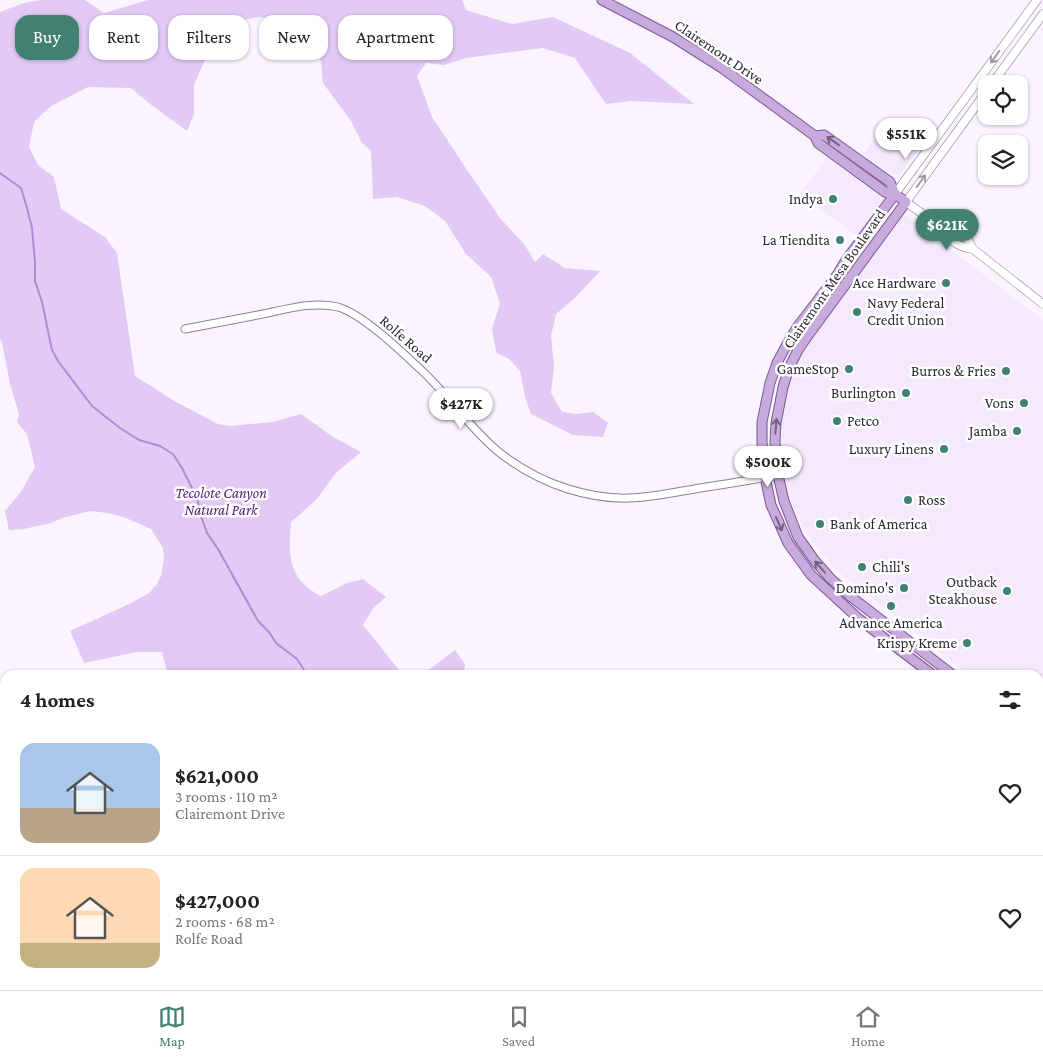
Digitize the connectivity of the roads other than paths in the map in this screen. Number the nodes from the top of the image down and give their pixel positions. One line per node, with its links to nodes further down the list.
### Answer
1 (602, 0): 6 (main road, Clairemont Drive)
2 (1037, 0): 6 (main road, Clairemont Mesa Boulevard, one-way to 6)
3 (1043, 14): 4 (main road)
4 (999, 75)
5 (978, 103): 7 (main road, Clairemont Mesa Boulevard, one-way to 5)
6 (895, 194): 7 (main road, Clairemont Drive); 11 (main road, Clairemont Mesa Boulevard)
7 (906, 202): 8 (main road, Clairemont Drive); 10 (main road, Clairemont Mesa Boulevard, one-way to 7)
8 (1043, 304)
9 (185, 329): 11 (street, Rolfe Road)
10 (778, 475): 11 (street, Rolfe Road); 13 (main road, Clairemont Mesa Boulevard, one-way to 10)
11 (765, 477): 12 (main road, Clairemont Mesa Boulevard, one-way to 12)
12 (926, 670)
13 (946, 670)

